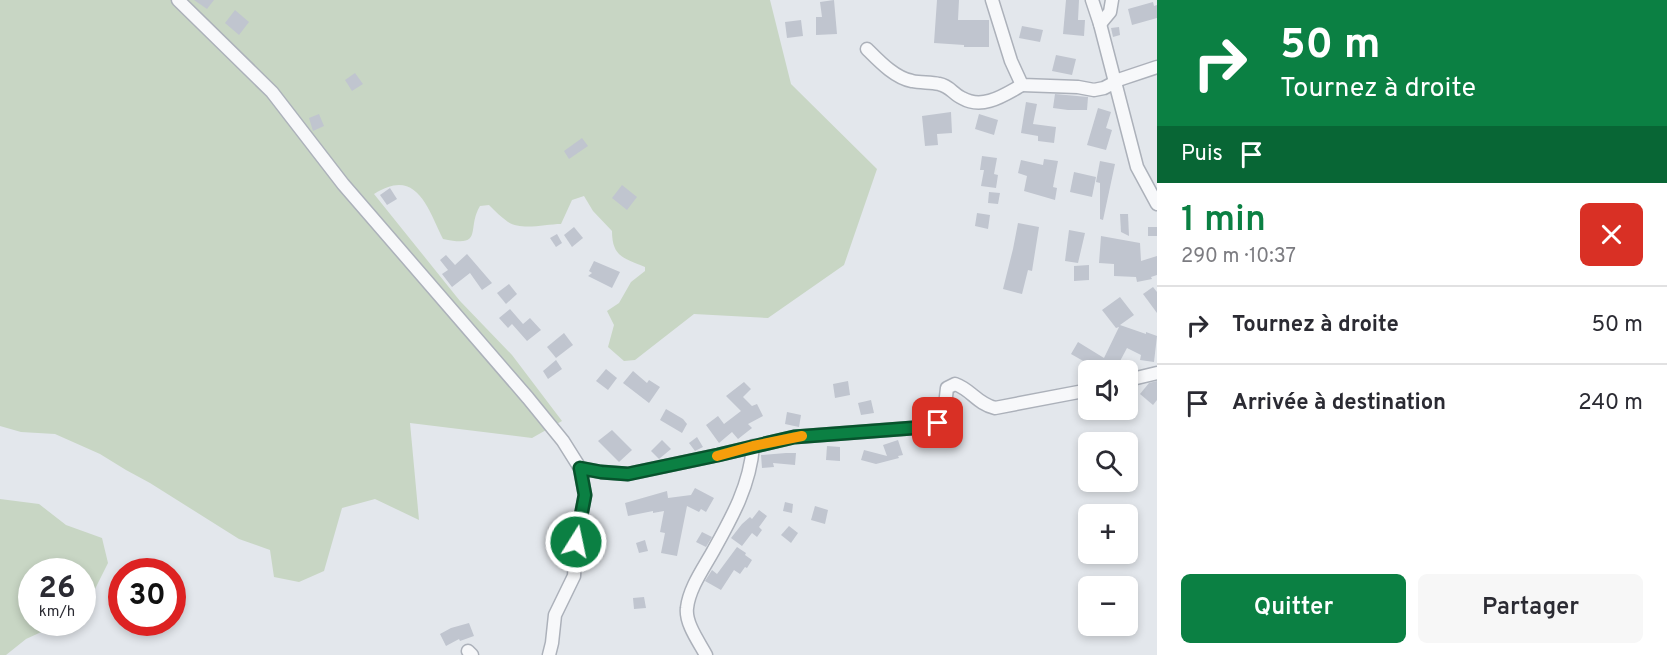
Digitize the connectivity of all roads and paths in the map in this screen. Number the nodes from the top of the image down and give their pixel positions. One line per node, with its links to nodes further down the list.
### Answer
1 (178, 0): 15 (street)
2 (992, 0): 9 (street)
3 (1092, 0): 5 (street)
4 (1112, 0): 5 (street)
5 (1100, 24): 8 (street)
6 (867, 49): 9 (street)
7 (1157, 67): 8 (street)
8 (1113, 81): 9 (street); 10 (street)
9 (1022, 85)
10 (1157, 204)
11 (1157, 373): 12 (street)
12 (1138, 378)
13 (1078, 392): 14 (street)
14 (753, 446): 15 (street); 17 (street)
15 (580, 468): 16 (street)
16 (549, 655)
17 (706, 655)

